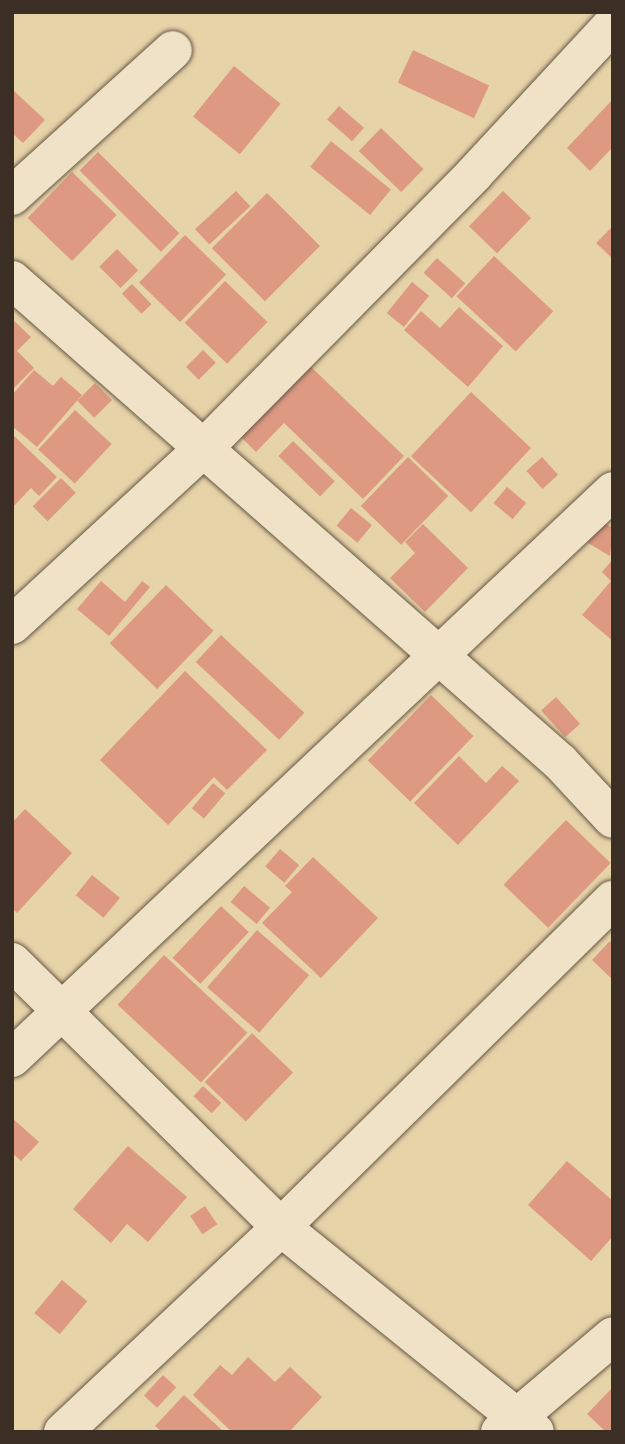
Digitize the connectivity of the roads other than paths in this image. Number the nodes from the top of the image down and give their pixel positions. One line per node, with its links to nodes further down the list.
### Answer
1 (613, 24): 5 (street)
2 (173, 50): 3 (street)
3 (12, 196)
4 (12, 281): 5 (street)
5 (206, 446): 7 (street); 8 (street)
6 (613, 491): 8 (street)
7 (12, 625)
8 (440, 657): 9 (street); 12 (street)
9 (613, 819)
10 (613, 900): 14 (street)
11 (12, 962): 12 (street)
12 (61, 1012): 13 (street); 14 (street)
13 (12, 1058)
14 (281, 1227): 16 (street); 17 (street)
15 (613, 1336): 16 (street)
16 (517, 1426)
17 (62, 1432)

